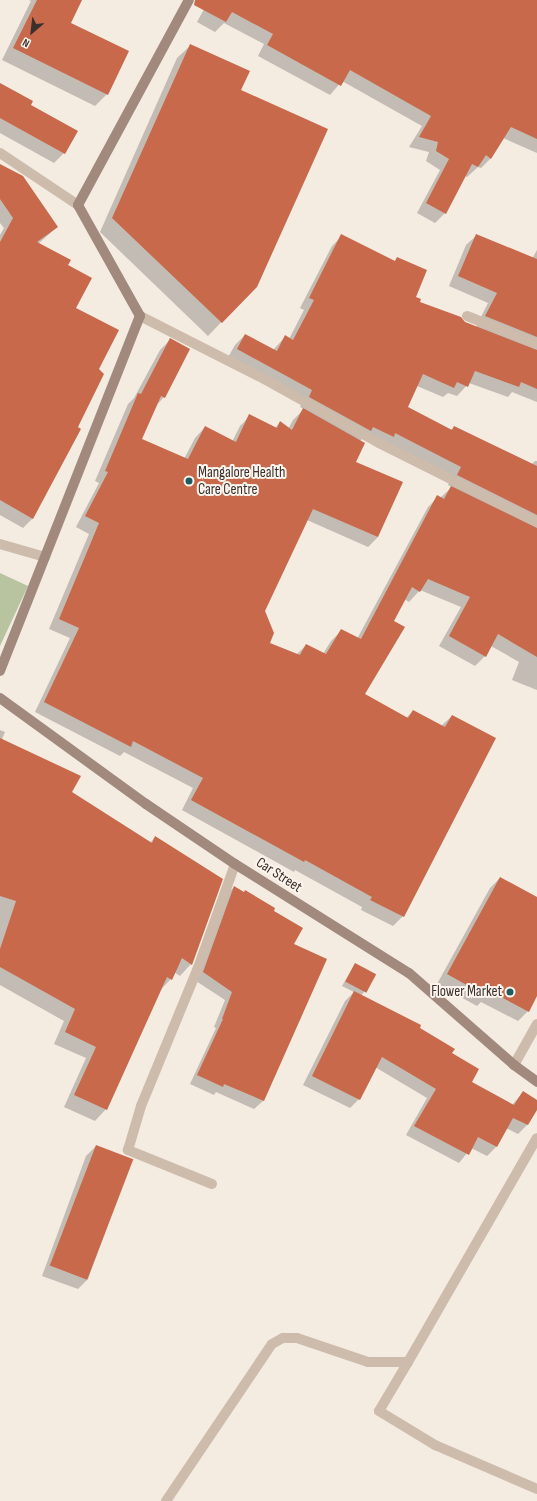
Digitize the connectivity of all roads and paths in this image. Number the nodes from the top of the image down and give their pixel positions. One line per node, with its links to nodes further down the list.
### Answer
1 (188, 0): 3 (street)
2 (0, 152): 3 (street)
3 (78, 205): 4 (street)
4 (140, 316): 7 (street); 9 (street)
5 (467, 316): 6 (street)
6 (537, 344)
7 (537, 522)
8 (0, 544): 9 (street)
9 (45, 557): 10 (street)
10 (0, 671)
11 (0, 698): 12 (street, Car Street)
12 (235, 864): 14 (street, Car Street); 17 (street)
13 (537, 1024): 14 (street)
14 (514, 1065): 15 (street, Car Street)
15 (537, 1082)
16 (537, 1138): 18 (street)
17 (212, 1184)
18 (408, 1362): 19 (street); 20 (street)
19 (537, 1489)
20 (166, 1501)

